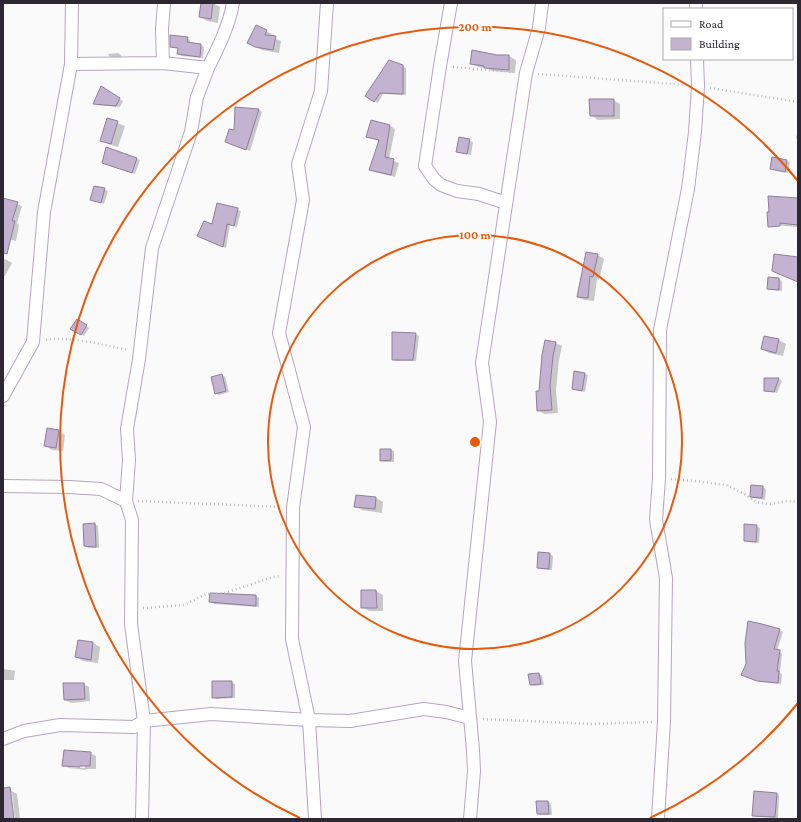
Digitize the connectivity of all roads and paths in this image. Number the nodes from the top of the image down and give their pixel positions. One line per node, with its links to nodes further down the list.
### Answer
1 (72, 3): 9 (street)
2 (164, 3): 8 (street)
3 (233, 3): 11 (street)
4 (327, 3): 23 (street)
5 (451, 3): 10 (street)
6 (542, 3): 12 (street)
7 (697, 60): 13 (street)
8 (163, 63): 9 (street); 11 (street)
9 (71, 64): 16 (street)
10 (440, 66): 12 (path); 15 (street)
11 (208, 68): 17 (street)
12 (526, 73): 13 (path); 15 (street)
13 (698, 86): 14 (path); 19 (street)
14 (798, 102)
15 (506, 203): 26 (street)
16 (33, 342): 17 (path); 18 (street)
17 (140, 352): 21 (street)
18 (3, 396)
19 (659, 478): 22 (path); 29 (street)
20 (3, 486): 21 (street)
21 (126, 501): 23 (path); 25 (street)
22 (798, 502)
23 (293, 508): 24 (street)
24 (293, 573): 25 (path); 27 (street)
25 (132, 609): 28 (street)
26 (470, 718): 27 (street); 29 (path); 33 (street)
27 (309, 720): 28 (street); 32 (street)
28 (144, 721): 30 (street); 31 (street)
29 (664, 722): 34 (street)
30 (3, 739)
31 (142, 819)
32 (315, 819)
33 (470, 819)
34 (658, 819)

